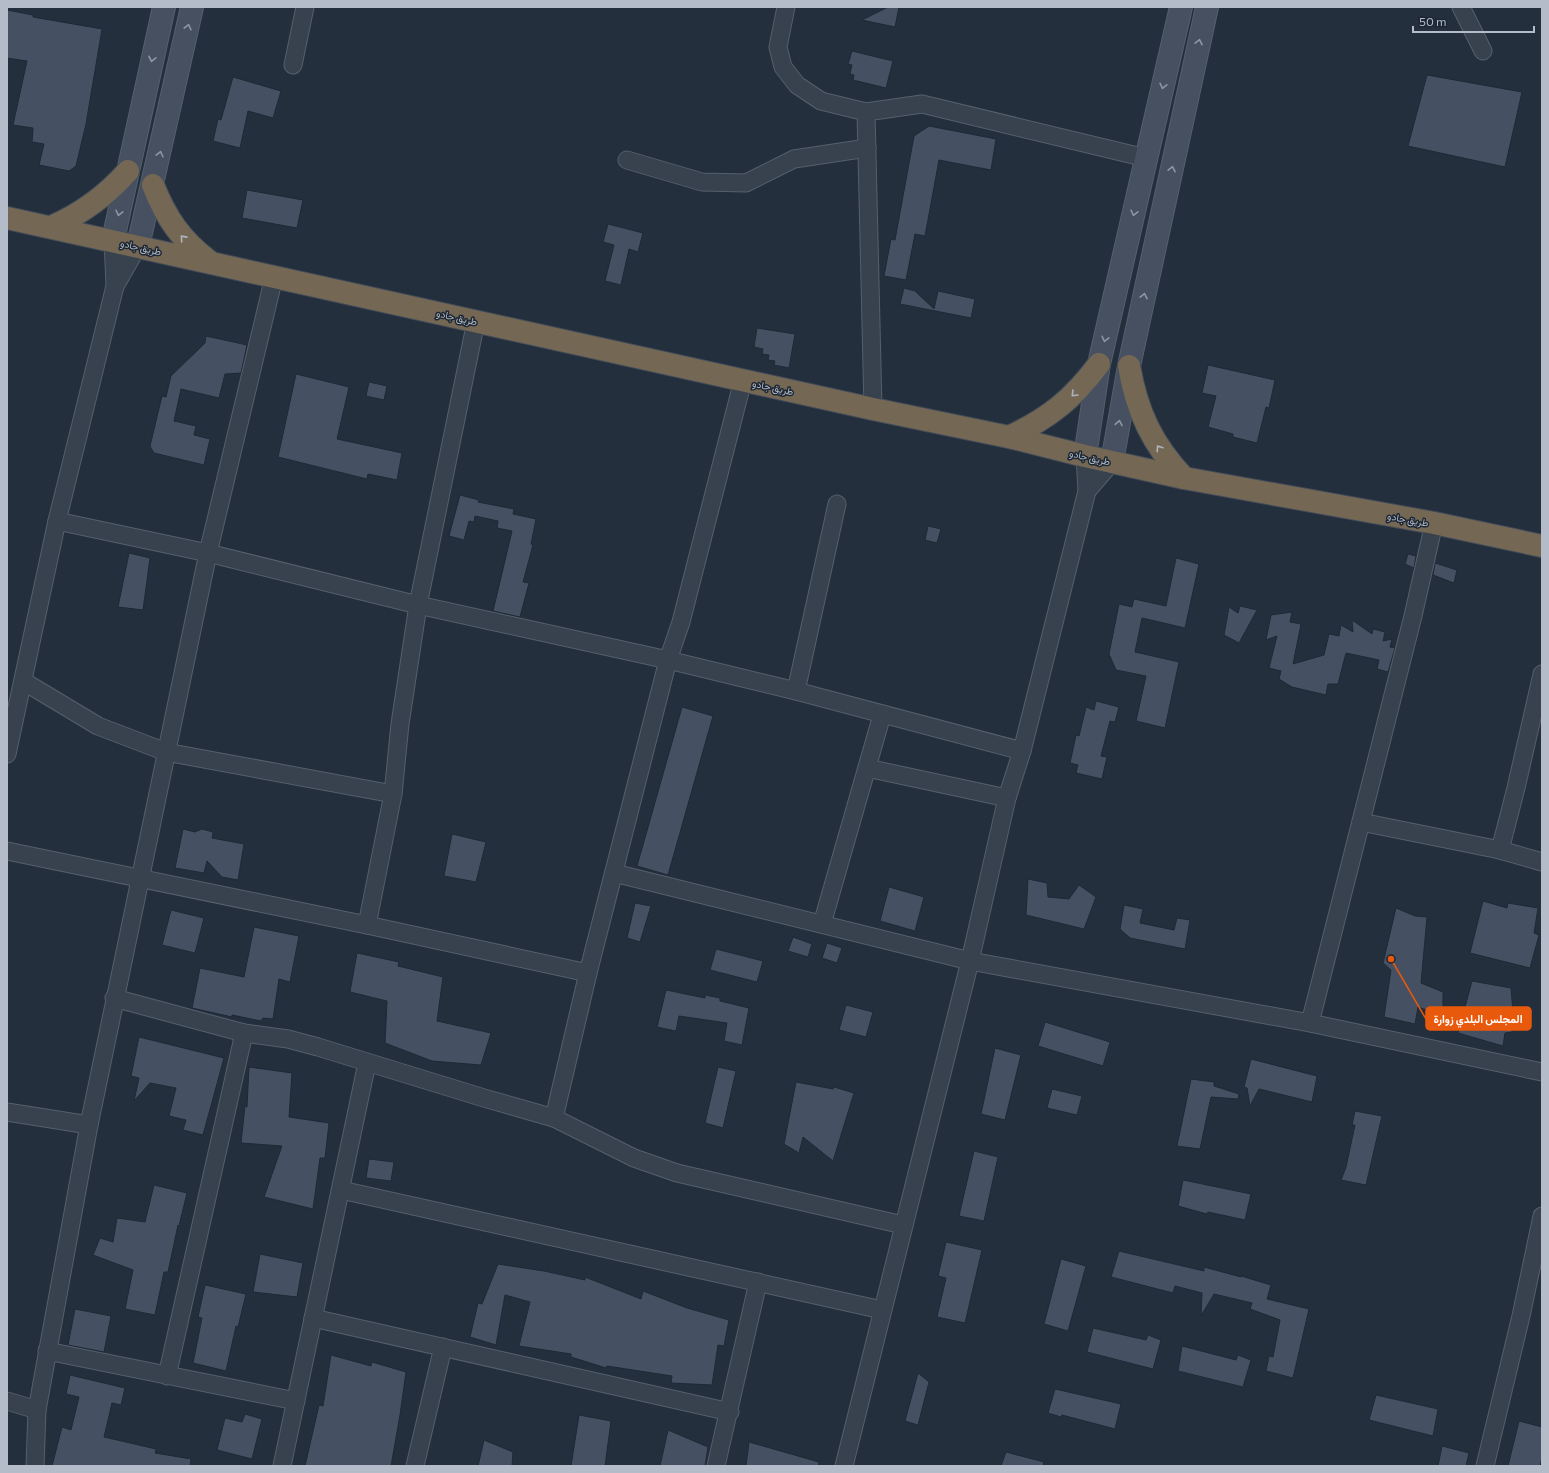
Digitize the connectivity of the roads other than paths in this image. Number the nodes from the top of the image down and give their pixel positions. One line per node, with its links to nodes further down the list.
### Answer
1 (163, 7): 14 (street, one-way to 14)
2 (192, 7): 15 (street, one-way to 2)
3 (306, 7): 9 (street)
4 (786, 7): 10 (street)
5 (1181, 7): 12 (street, one-way to 12)
6 (1207, 7): 25 (street, one-way to 6)
7 (1461, 7): 8 (street)
8 (1483, 51)
9 (293, 65)
10 (866, 112): 11 (street); 12 (street)
11 (867, 148): 13 (street); 27 (street)
12 (1146, 158): 24 (street, one-way to 24)
13 (627, 160)
14 (128, 171): 17 (highway); 18 (street, one-way to 18)
15 (153, 185): 19 (street); 20 (highway, one-way to 15)
16 (7, 218): 17 (highway, طريق جادو)
17 (51, 227): 18 (highway, طريق جادو)
18 (113, 240): 19 (highway, طريق جادو); 22 (street)
19 (138, 246): 20 (highway, طريق جادو); 22 (street)
20 (212, 263): 21 (highway, طريق جادو)
21 (274, 277): 23 (highway, طريق جادو); 37 (street)
22 (115, 286): 34 (street)
23 (476, 321): 26 (highway, طريق جادو); 38 (street)
24 (1099, 364): 28 (highway, one-way to 28); 29 (street)
25 (1129, 366): 30 (street, one-way to 25); 31 (highway, one-way to 25)
26 (743, 380): 27 (highway, طريق جادو); 39 (street)
27 (873, 409): 28 (highway, طريق جادو)
28 (1009, 437): 29 (highway, طريق جادو)
29 (1085, 456): 30 (highway, طريق جادو); 32 (street)
30 (1112, 462): 31 (highway, طريق جادو); 32 (street)
31 (1184, 478): 35 (highway, طريق جادو)
32 (1087, 491): 45 (street)
33 (837, 504): 42 (street)
34 (57, 520): 37 (street); 41 (street)
35 (1434, 523): 36 (highway, طريق جادو); 50 (street)
36 (1542, 546)
37 (208, 553): 38 (street); 44 (street)
38 (418, 605): 39 (street); 48 (street)
39 (668, 660): 42 (street); 54 (street)
40 (1542, 674): 51 (street)
41 (23, 681): 44 (street); 46 (street)
42 (796, 691): 43 (street)
43 (882, 715): 45 (street); 47 (street)
44 (166, 752): 48 (street); 55 (street)
45 (1022, 752): 49 (street)
46 (7, 754)
47 (867, 768): 49 (street); 56 (street)
48 (393, 794): 57 (street)
49 (1007, 798): 58 (street)
50 (1361, 822): 51 (street); 61 (street)
51 (1500, 850): 53 (street)
52 (7, 851): 55 (street)
53 (1542, 862)
54 (614, 872): 56 (street); 59 (street)
55 (139, 879): 57 (street); 60 (street)
56 (822, 924): 58 (street)
57 (367, 925): 59 (street)
58 (970, 961): 61 (street); 70 (street)
59 (588, 973): 66 (street)
60 (114, 998): 62 (street); 67 (street)
61 (1310, 1023): 64 (street)
62 (244, 1033): 63 (street); 76 (street)
63 (367, 1063): 66 (street); 68 (street)
64 (1542, 1072)
65 (7, 1112): 67 (street)
66 (554, 1118): 70 (street)
67 (89, 1125): 75 (street)
68 (340, 1190): 71 (street); 73 (street)
69 (1542, 1216): 86 (street)
70 (904, 1225): 72 (street)
71 (758, 1282): 72 (street); 80 (street)
72 (882, 1310): 85 (street)
73 (313, 1318): 74 (street); 78 (street)
74 (443, 1346): 80 (street); 83 (street)
75 (47, 1351): 76 (street); 79 (street)
76 (167, 1376): 78 (street)
77 (7, 1401): 79 (street)
78 (296, 1401): 82 (street)
79 (36, 1410): 81 (street)
80 (730, 1412): 84 (street)
81 (35, 1466)
82 (282, 1466)
83 (415, 1466)
84 (716, 1466)
85 (844, 1466)
86 (1485, 1466)

